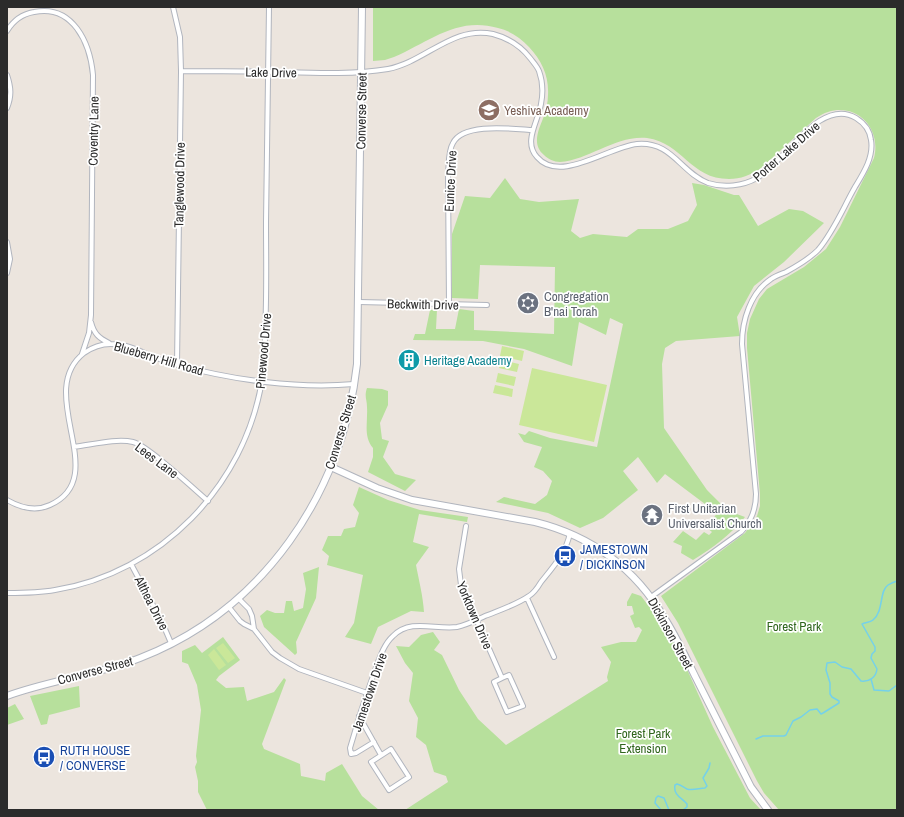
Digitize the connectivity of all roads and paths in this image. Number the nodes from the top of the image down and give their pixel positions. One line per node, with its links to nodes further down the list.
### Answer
1 (173, 7): 5 (street, Tanglewood Drive)
2 (269, 7): 7 (street, Pinewood Drive)
3 (362, 7): 6 (main road, Converse Street)
4 (7, 31): 16 (street, Coventry Lane)
5 (181, 71): 7 (street, Lake Drive); 19 (street, Tanglewood Drive)
6 (361, 71): 7 (street, Lake Drive); 10 (street, Porter Lake Drive); 13 (main road, Converse Street)
7 (268, 72): 20 (street, Pinewood Drive)
8 (7, 75): 9 (street)
9 (7, 108)
10 (533, 130): 14 (street, Eunice Drive); 30 (street, Porter Lake Drive)
11 (7, 242): 12 (street)
12 (7, 273)
13 (359, 302): 14 (street, Beckwith Drive); 21 (main road, Converse Street)
14 (449, 304): 15 (street, Beckwith Drive)
15 (487, 305)
16 (90, 320): 17 (street); 18 (street, Coventry Lane)
17 (110, 344): 18 (street, Blueberry Hill Road); 19 (street, Blueberry Hill Road)
18 (82, 354): 22 (street, Blueberry Hill Road)
19 (177, 364): 20 (street, Blueberry Hill Road)
20 (262, 382): 21 (street, Blueberry Hill Road); 25 (street, Pinewood Drive)
21 (354, 384): 23 (main road, Converse Street)
22 (74, 447): 24 (street, Blueberry Hill Road); 25 (street, Lees Lane)
23 (331, 467): 27 (main road, Dickinson Street); 31 (main road, Converse Street)
24 (7, 500)
25 (208, 501): 28 (street, Pinewood Drive)
26 (466, 526): 34 (street, Yorktown Drive)
27 (570, 533): 30 (main road, Dickinson Street); 32 (street, Jamestown Drive)
28 (131, 564): 29 (street, Pinewood Drive); 36 (street, Althea Drive)
29 (7, 593)
30 (651, 597): 44 (main road, Dickinson Street)
31 (238, 598): 33 (main road, Converse Street); 35 (street)
32 (527, 598): 34 (street, Jamestown Drive); 37 (street)
33 (228, 606): 35 (street); 36 (main road, Converse Street)
34 (477, 620): 38 (street, Yorktown Drive); 39 (street, Jamestown Drive)
35 (254, 629): 39 (street)
36 (171, 643): 40 (main road, Converse Street)
37 (554, 657)
38 (502, 678): 38 (street)
39 (367, 693): 41 (street, Jamestown Drive)
40 (7, 696)
41 (359, 716): 42 (street); 42 (street, Jamestown Drive)
42 (374, 742): 43 (street)
43 (381, 755): 43 (street)
44 (768, 810)

